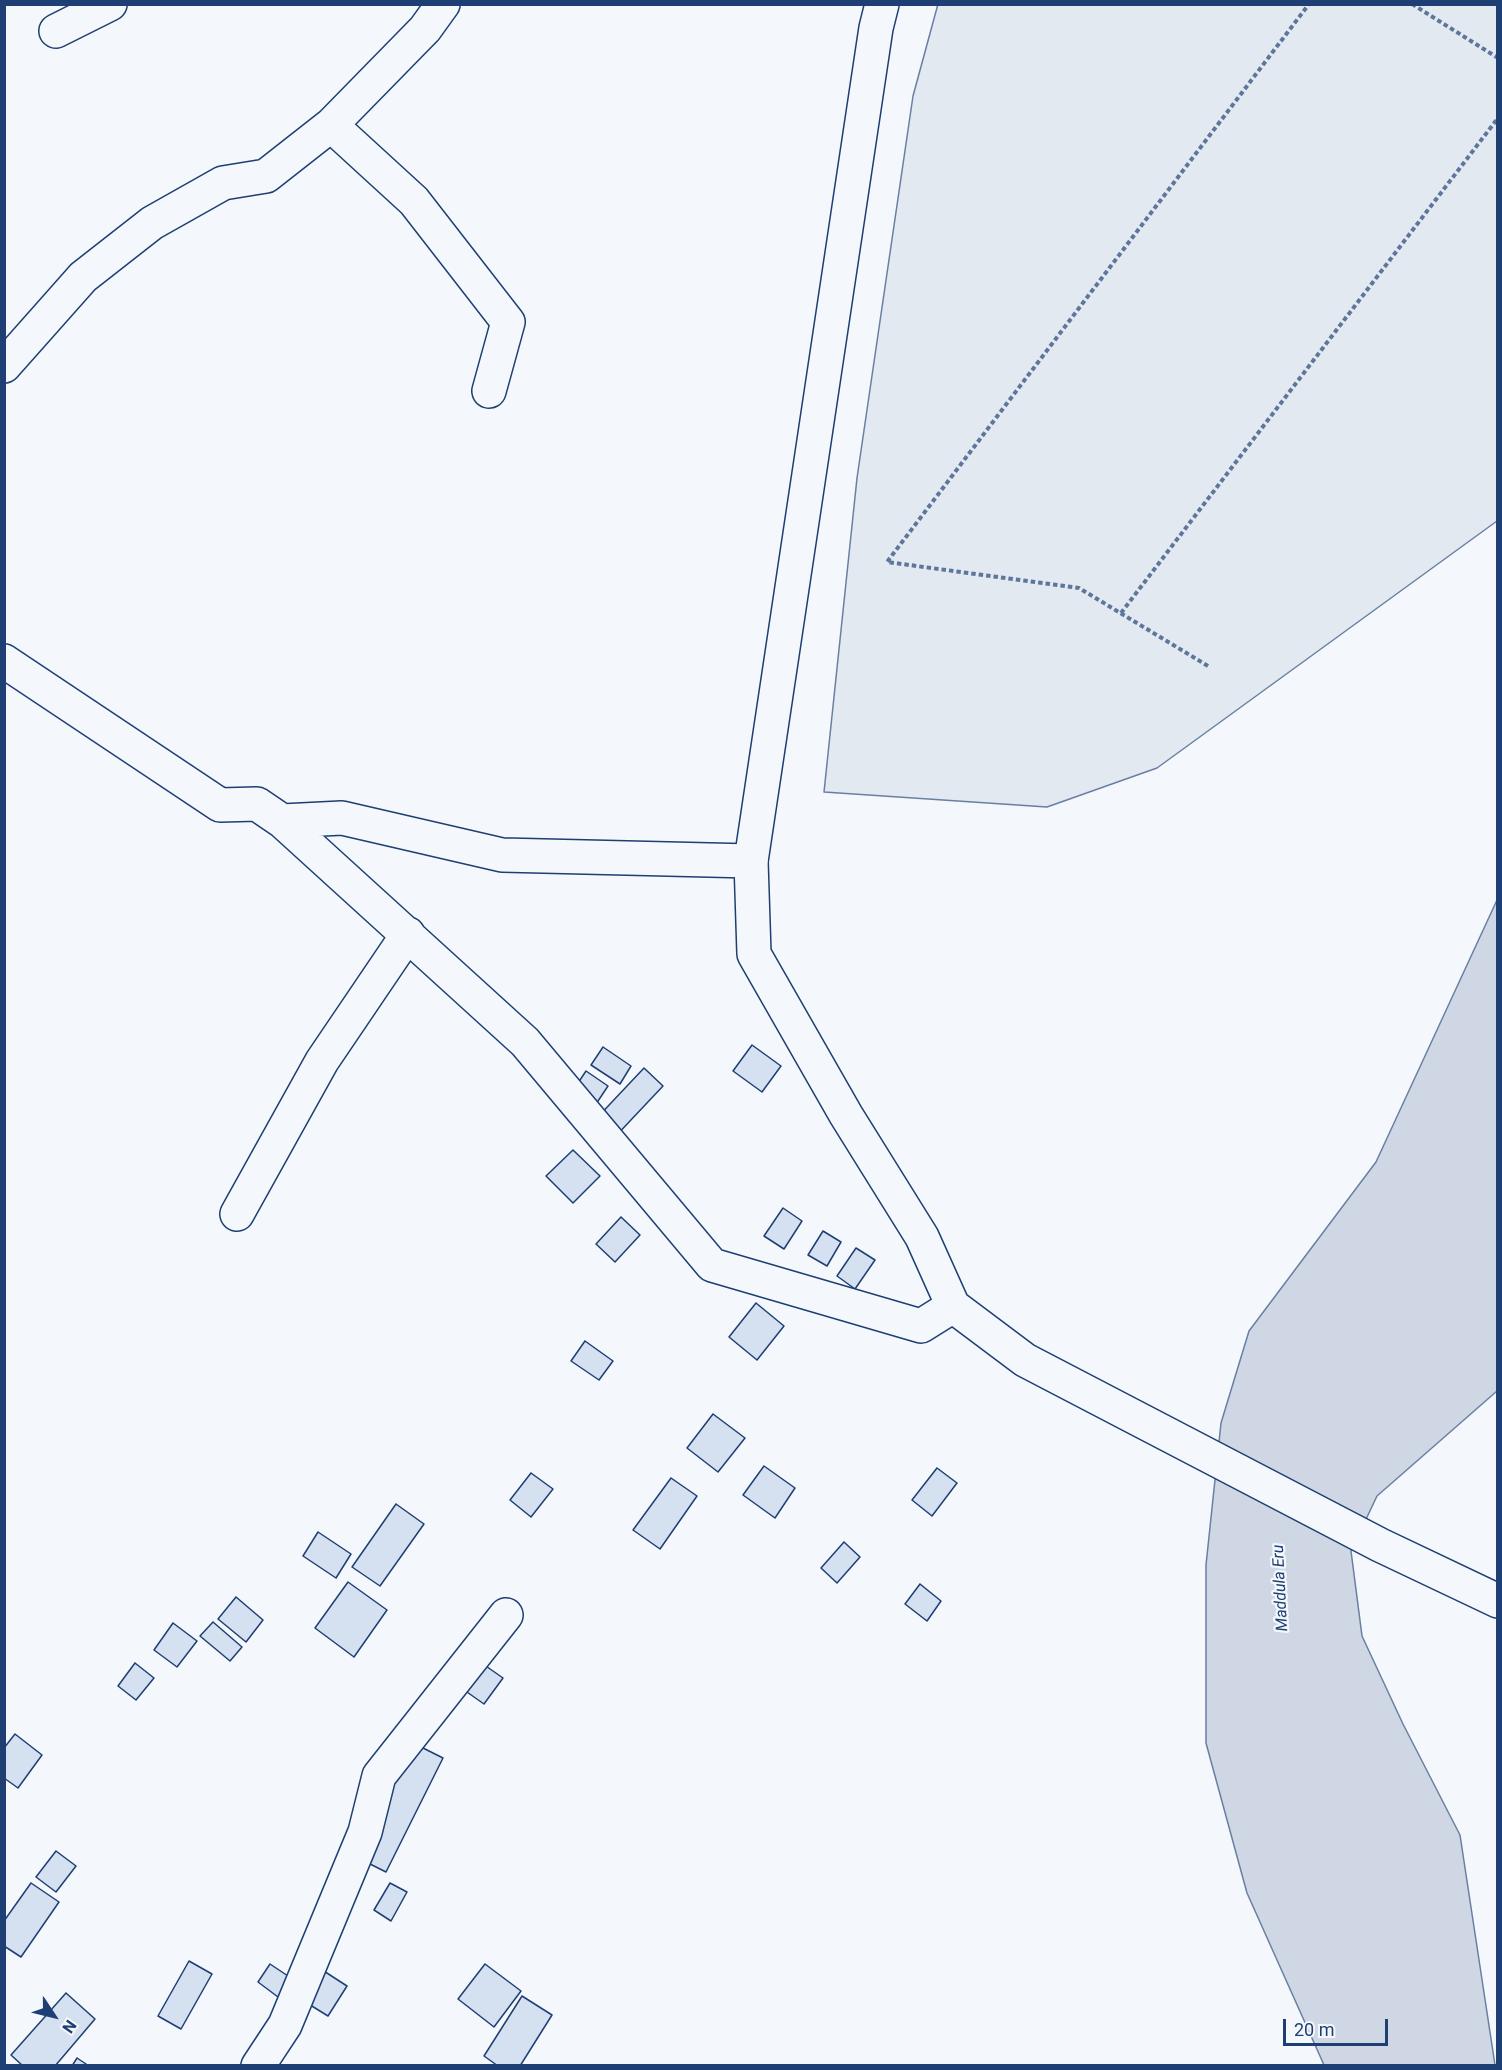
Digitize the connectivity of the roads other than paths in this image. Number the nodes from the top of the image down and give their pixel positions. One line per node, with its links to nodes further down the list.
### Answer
1 (110, 4): 4 (street)
2 (443, 4): 5 (street)
3 (882, 4): 10 (street)
4 (56, 31)
5 (330, 125): 6 (street); 7 (street)
6 (7, 358)
7 (489, 391)
8 (4, 661): 9 (street)
9 (282, 821): 10 (street); 11 (street)
10 (751, 861): 13 (street)
11 (408, 934): 12 (street); 13 (street)
12 (237, 1214)
13 (953, 1306): 14 (street)
14 (1497, 1601)
15 (506, 1615): 16 (street)
16 (258, 2066)

